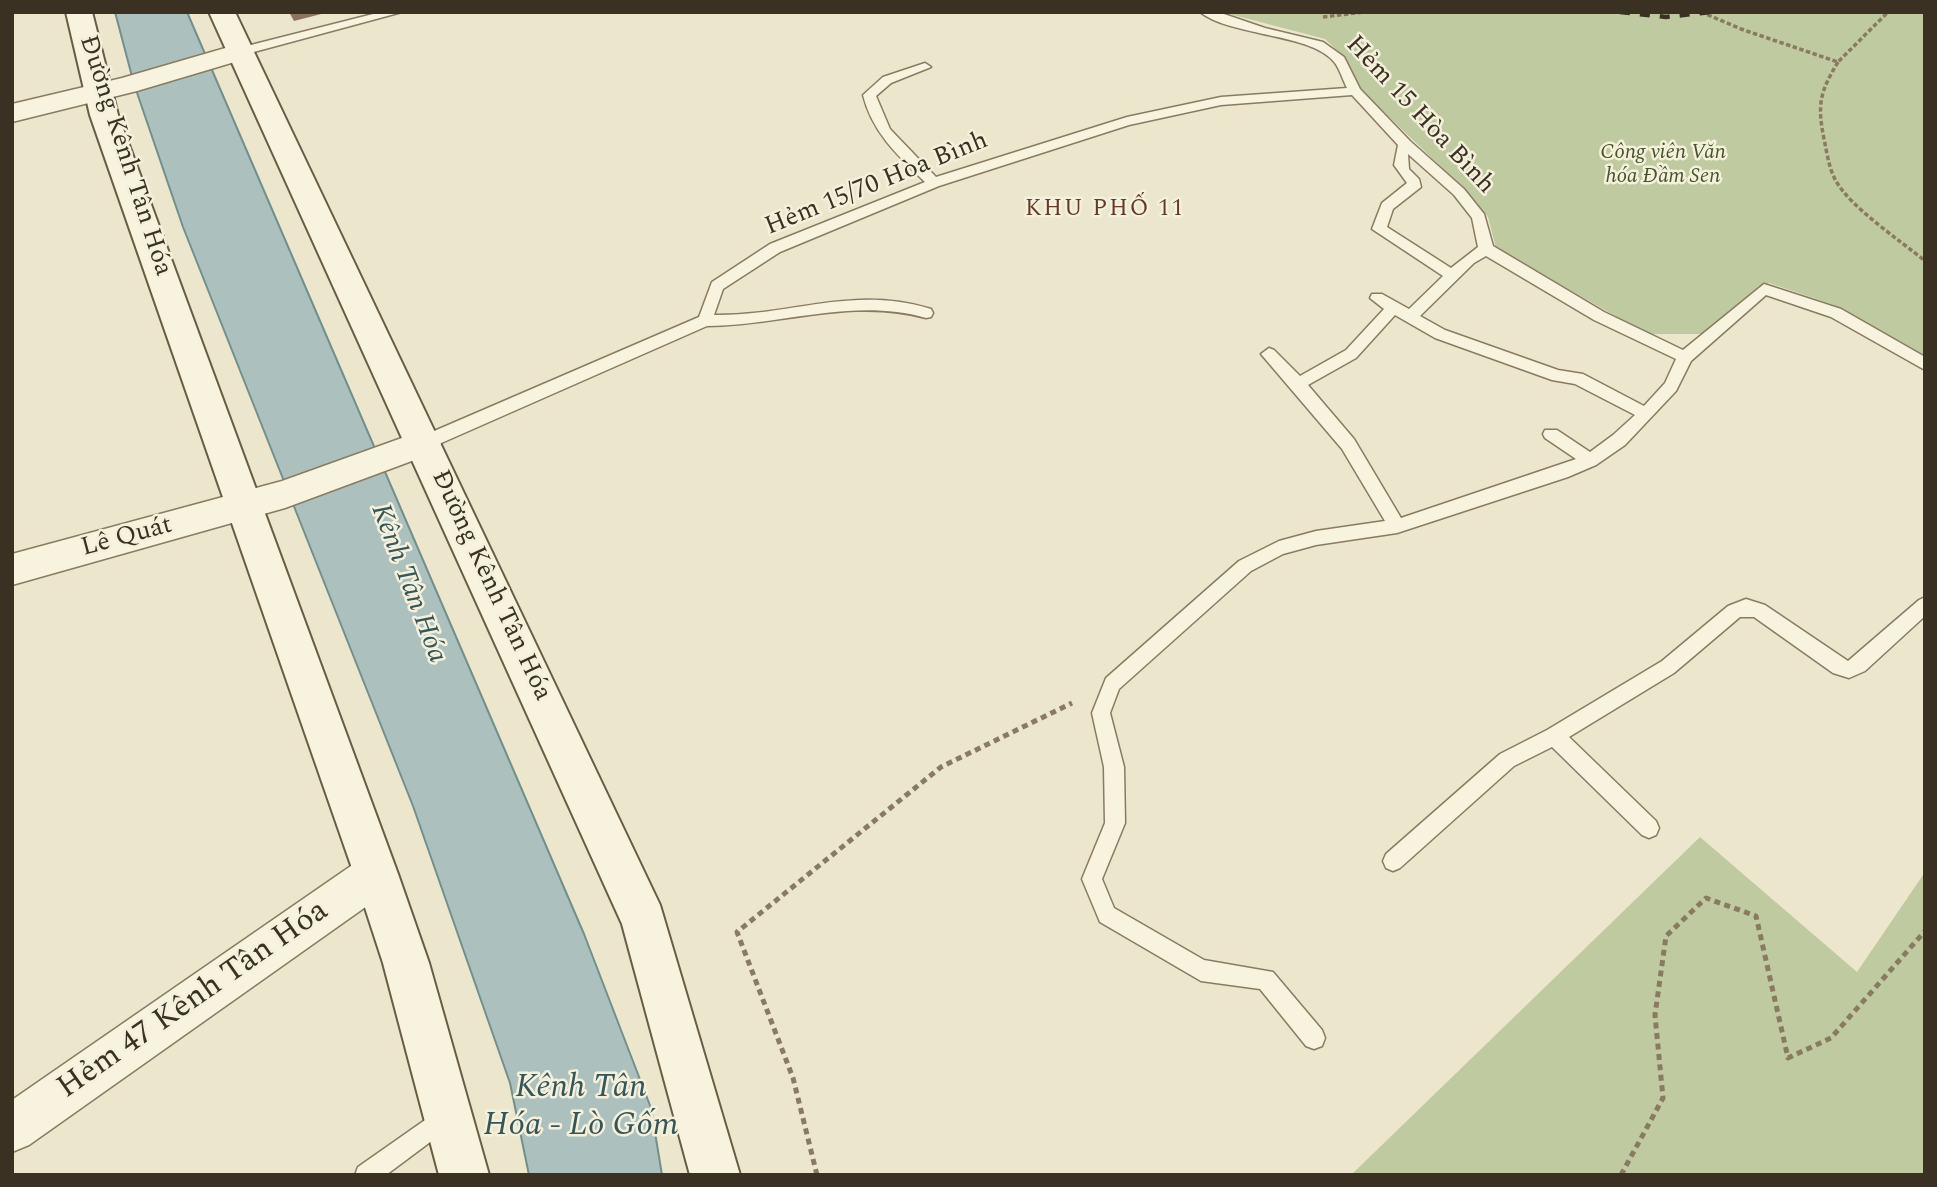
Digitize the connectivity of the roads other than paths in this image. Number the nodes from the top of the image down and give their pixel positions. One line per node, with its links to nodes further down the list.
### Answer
1 (79, 12): 7 (street, Đường Kênh Tân Hóa)
2 (222, 12): 5 (street, Đường Kênh Tân Hóa)
3 (396, 12): 5 (lane)
4 (1206, 12): 8 (lane, Hẻm 15 Hòa Bình)
5 (226, 56): 7 (street); 25 (street, Đường Kênh Tân Hóa)
6 (925, 67): 11 (lane)
7 (113, 89): 9 (street); 27 (street, Đường Kênh Tân Hóa)
8 (1355, 91): 10 (lane, Hẻm 15 Hòa Bình); 11 (lane, Hẻm 15/70 Hòa Bình)
9 (12, 113)
10 (1405, 144): 12 (lane, Hẻm 15 Hòa Bình); 13 (lane)
11 (934, 183): 18 (lane, Hẻm 15/70 Hòa Bình)
12 (1486, 250): 13 (lane); 20 (lane)
13 (1452, 275): 17 (lane)
14 (1377, 298): 15 (lane)
15 (1392, 309): 17 (lane); 22 (lane)
16 (926, 313): 18 (lane)
17 (1409, 318): 23 (lane)
18 (705, 320): 25 (lane)
19 (1269, 354): 22 (lane)
20 (1685, 357): 21 (lane); 23 (lane)
21 (1925, 364)
22 (1298, 384): 28 (lane)
23 (1646, 414): 26 (lane)
24 (1551, 434): 26 (lane)
25 (407, 450): 27 (street, Lê Quát); 40 (street, Đường Kênh Tân Hóa)
26 (1590, 460): 28 (lane)
27 (243, 506): 29 (street, Lê Quát); 34 (street, Đường Kênh Tân Hóa)
28 (1397, 526): 35 (lane)
29 (12, 570)
30 (1925, 605): 31 (lane)
31 (1554, 736): 32 (lane); 33 (lane)
32 (1650, 828)
33 (1394, 861)
34 (376, 874): 36 (street, Đường Kênh Tân Hóa); 37 (street, Hẻm 47 Kênh Tân Hóa)
35 (1314, 1038)
36 (447, 1115): 38 (lane); 39 (street, Đường Kênh Tân Hóa)
37 (12, 1128)
38 (366, 1175)
39 (464, 1175)
40 (715, 1175)

